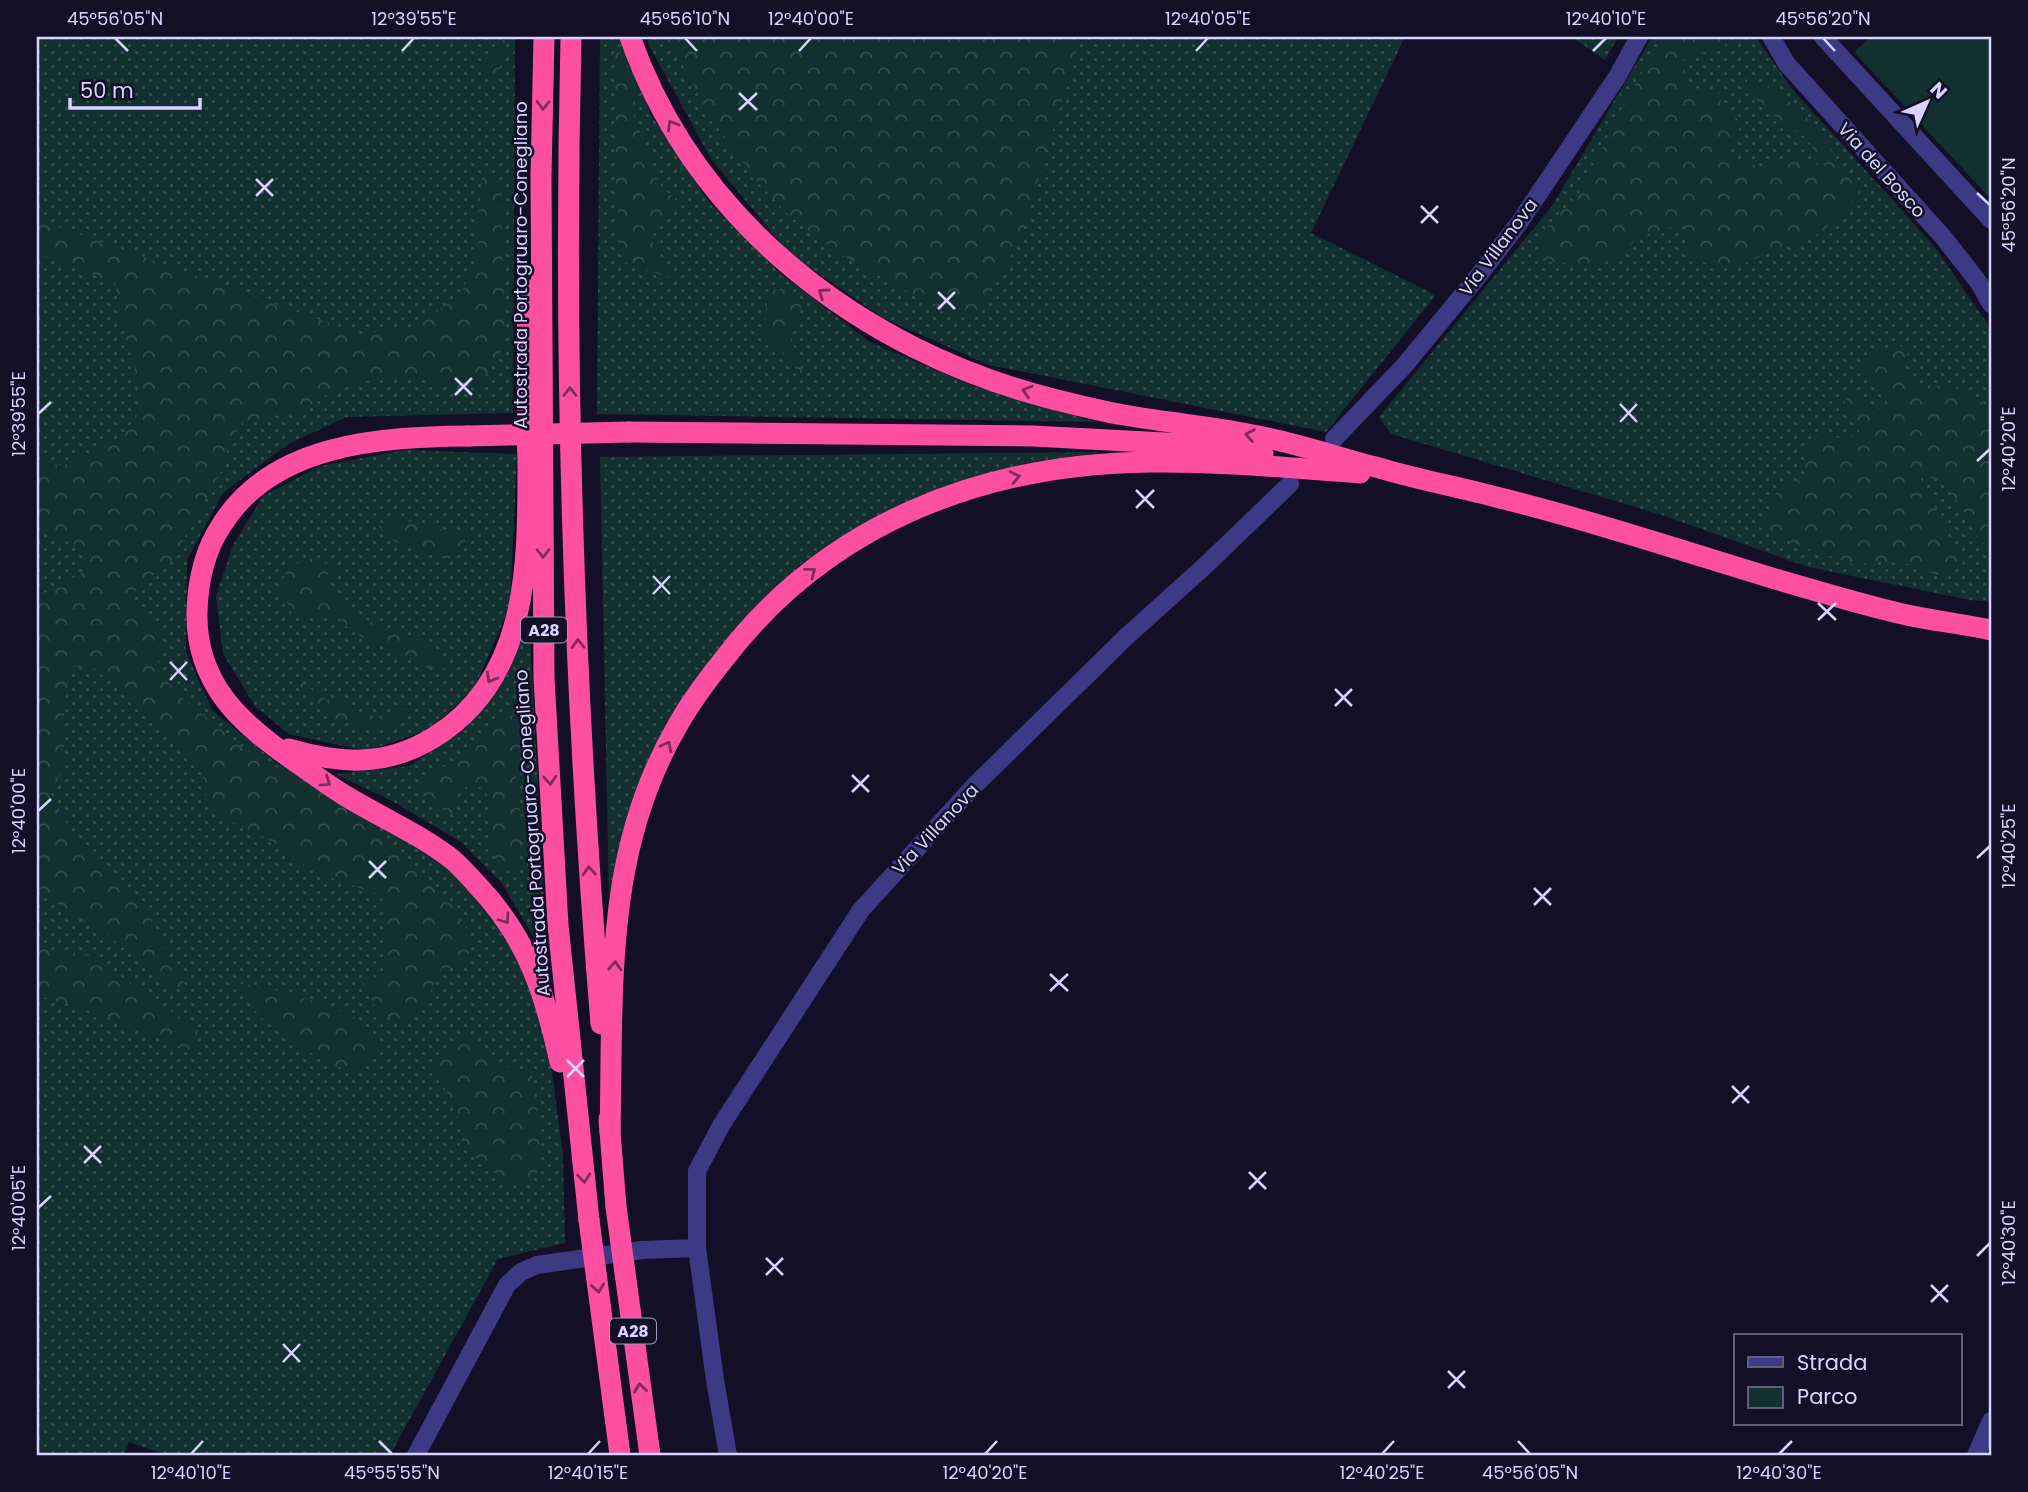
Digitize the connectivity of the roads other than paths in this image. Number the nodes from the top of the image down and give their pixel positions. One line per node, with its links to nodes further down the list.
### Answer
1 (544, 37): 7 (highway, Autostrada Portogruaro-Conegliano / A28, one-way to 7)
2 (571, 37): 15 (highway, A28, one-way to 2)
3 (630, 37): 11 (highway, one-way to 3)
4 (1639, 37): 10 (street, Via Villanova)
5 (1771, 37): 9 (street, Via del Bosco)
6 (1824, 37): 8 (street)
7 (541, 176): 14 (highway, one-way to 14); 16 (highway, Autostrada Portogruaro-Conegliano / A28, one-way to 16)
8 (1991, 220)
9 (1991, 304)
10 (1334, 439)
11 (1411, 477): 13 (highway); 14 (highway, bridge); 15 (highway, one-way to 11)
12 (1290, 484): 17 (street, Via Villanova)
13 (1991, 630)
14 (270, 744): 16 (highway, one-way to 16)
15 (610, 1132): 21 (highway, A28, one-way to 15, bridge)
16 (580, 1149): 20 (highway, Autostrada Portogruaro-Conegliano / A28, one-way to 20, bridge)
17 (698, 1248): 19 (street); 22 (street, Via Villanova)
18 (1991, 1421): 23 (street)
19 (416, 1455)
20 (620, 1455)
21 (650, 1455)
22 (728, 1455)
23 (1976, 1455)

